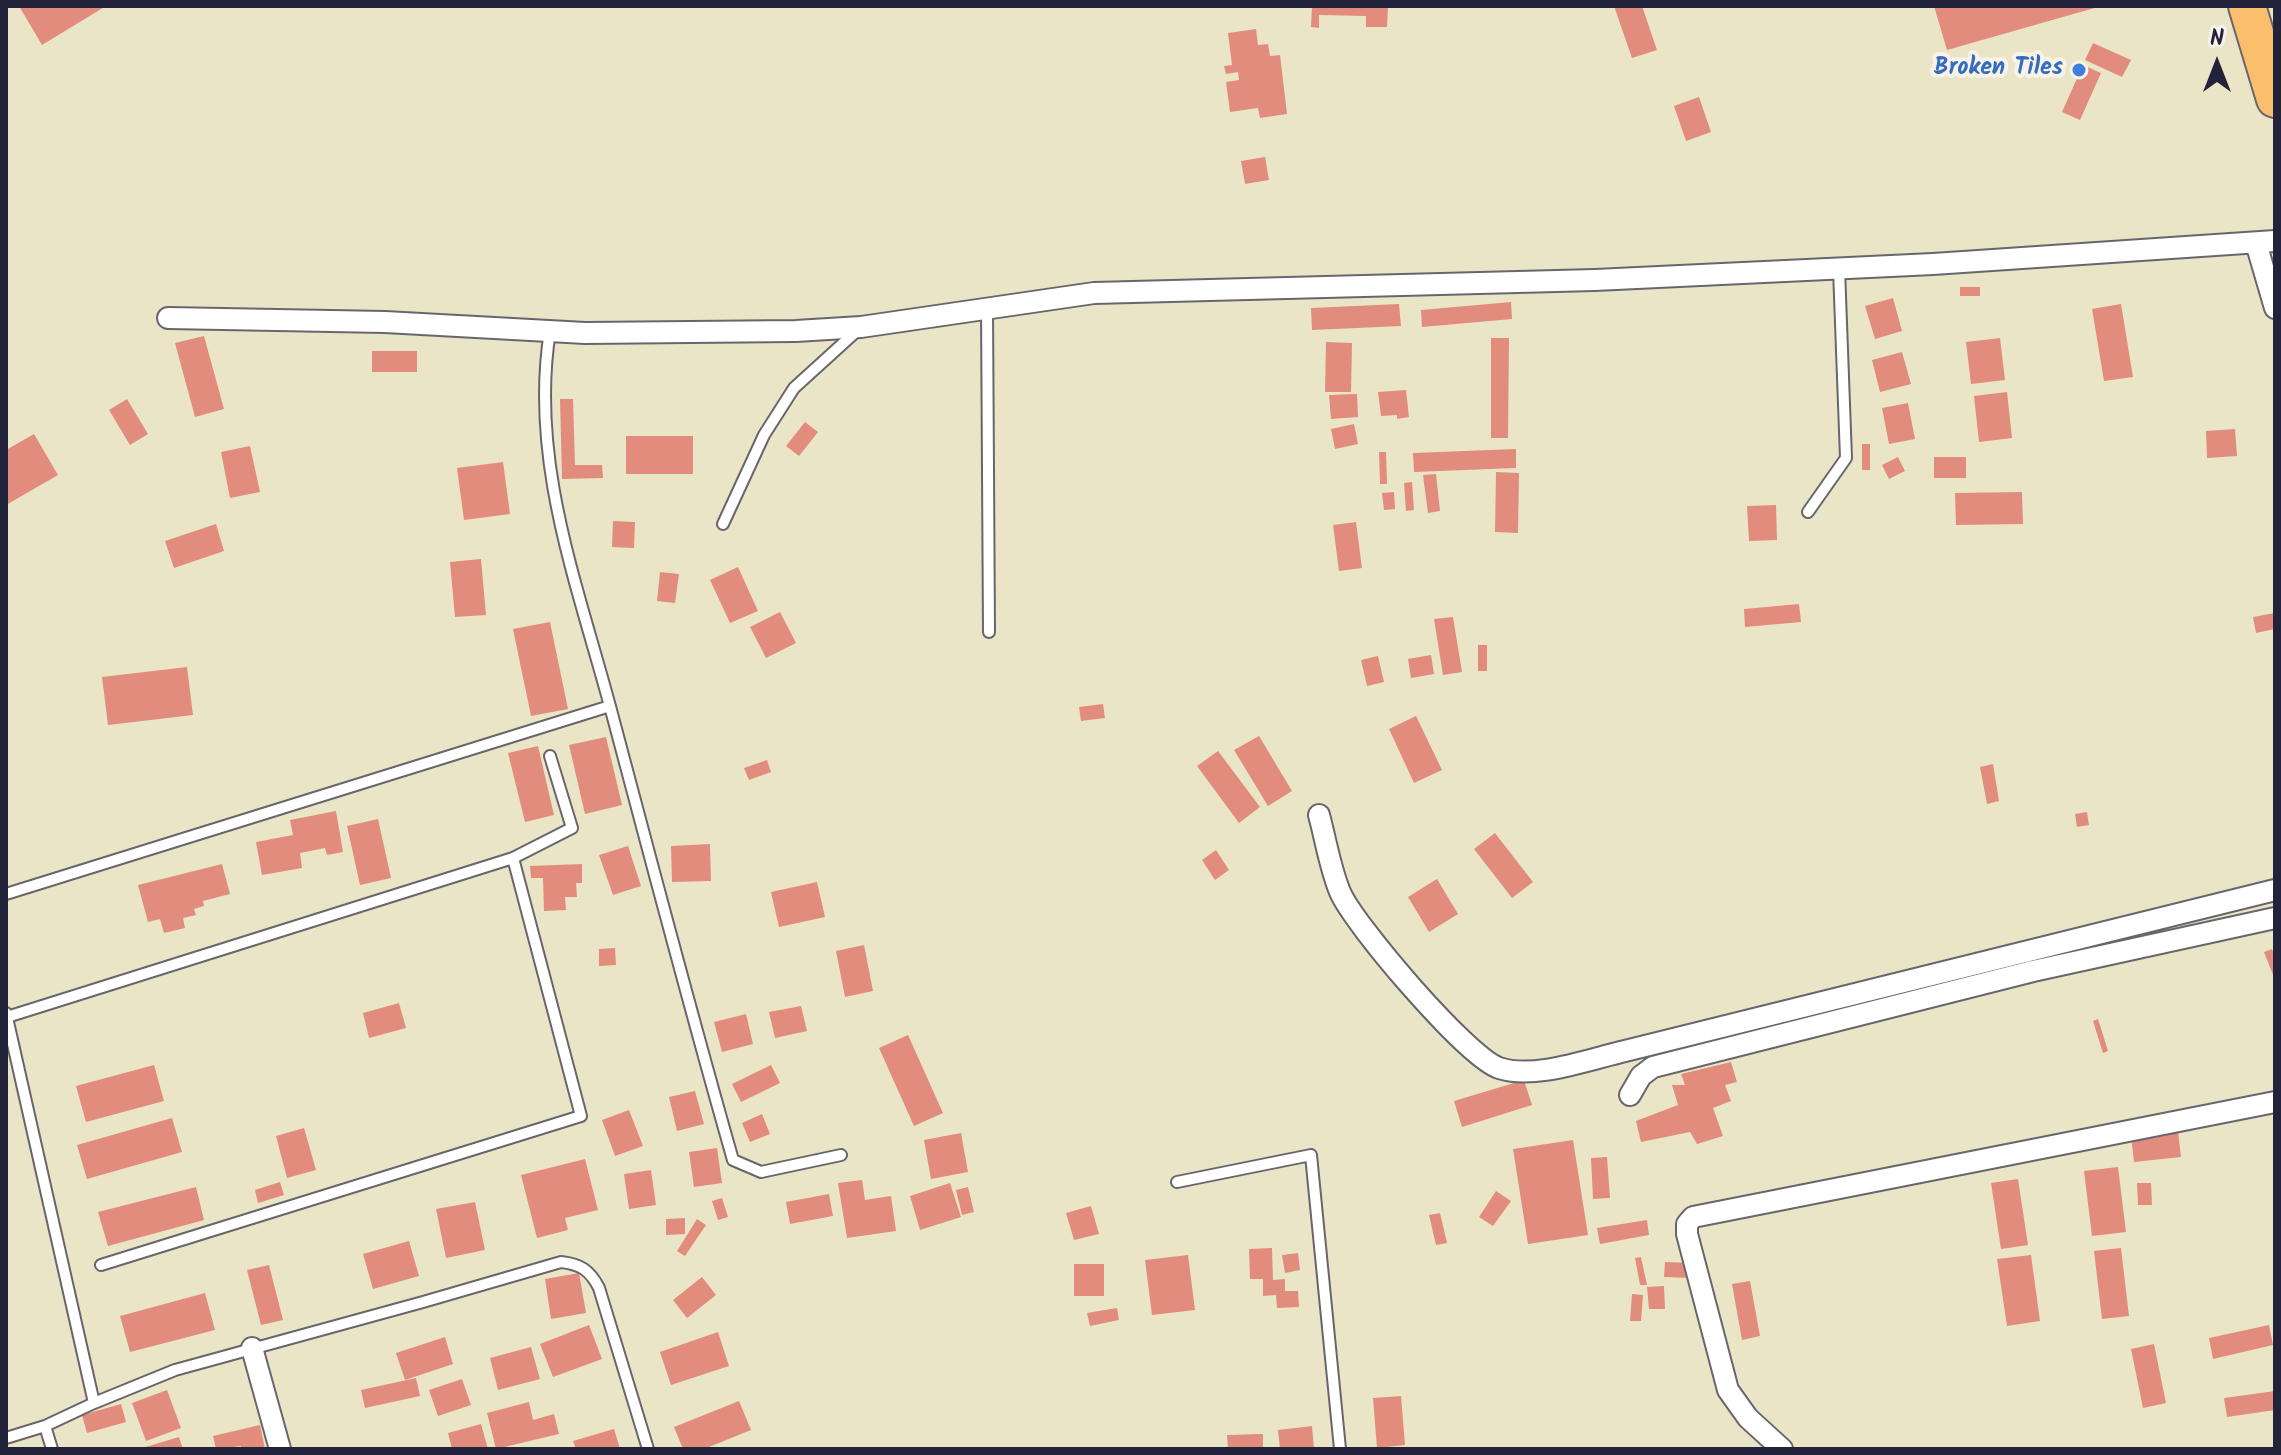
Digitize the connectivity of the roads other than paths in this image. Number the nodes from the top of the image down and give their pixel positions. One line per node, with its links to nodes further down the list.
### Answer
1 (2247, 6): 2 (highway)
2 (2275, 99)
3 (2266, 242): 4 (street); 5 (street)
4 (1839, 269): 6 (street); 10 (lane)
5 (2275, 308)
6 (987, 309): 8 (street); 12 (lane)
7 (168, 318): 9 (street)
8 (861, 327): 9 (street); 11 (lane)
9 (550, 331): 13 (lane)
10 (1808, 512)
11 (723, 524)
12 (989, 632)
13 (610, 706): 18 (lane); 23 (lane)
14 (550, 756): 16 (lane)
15 (1319, 815): 17 (street)
16 (513, 858): 20 (lane); 25 (lane)
17 (2275, 890)
18 (6, 894)
19 (2275, 918): 21 (street)
20 (7, 1014): 27 (lane)
21 (1630, 1095)
22 (2275, 1102): 34 (street)
23 (841, 1155)
24 (1177, 1182): 33 (lane)
25 (101, 1265)
26 (252, 1348): 27 (lane); 31 (street); 32 (lane)
27 (94, 1403): 28 (lane)
28 (45, 1426): 29 (lane); 30 (lane)
29 (6, 1438)
30 (52, 1449)
31 (280, 1449)
32 (648, 1449)
33 (1340, 1449)
34 (1782, 1449)

